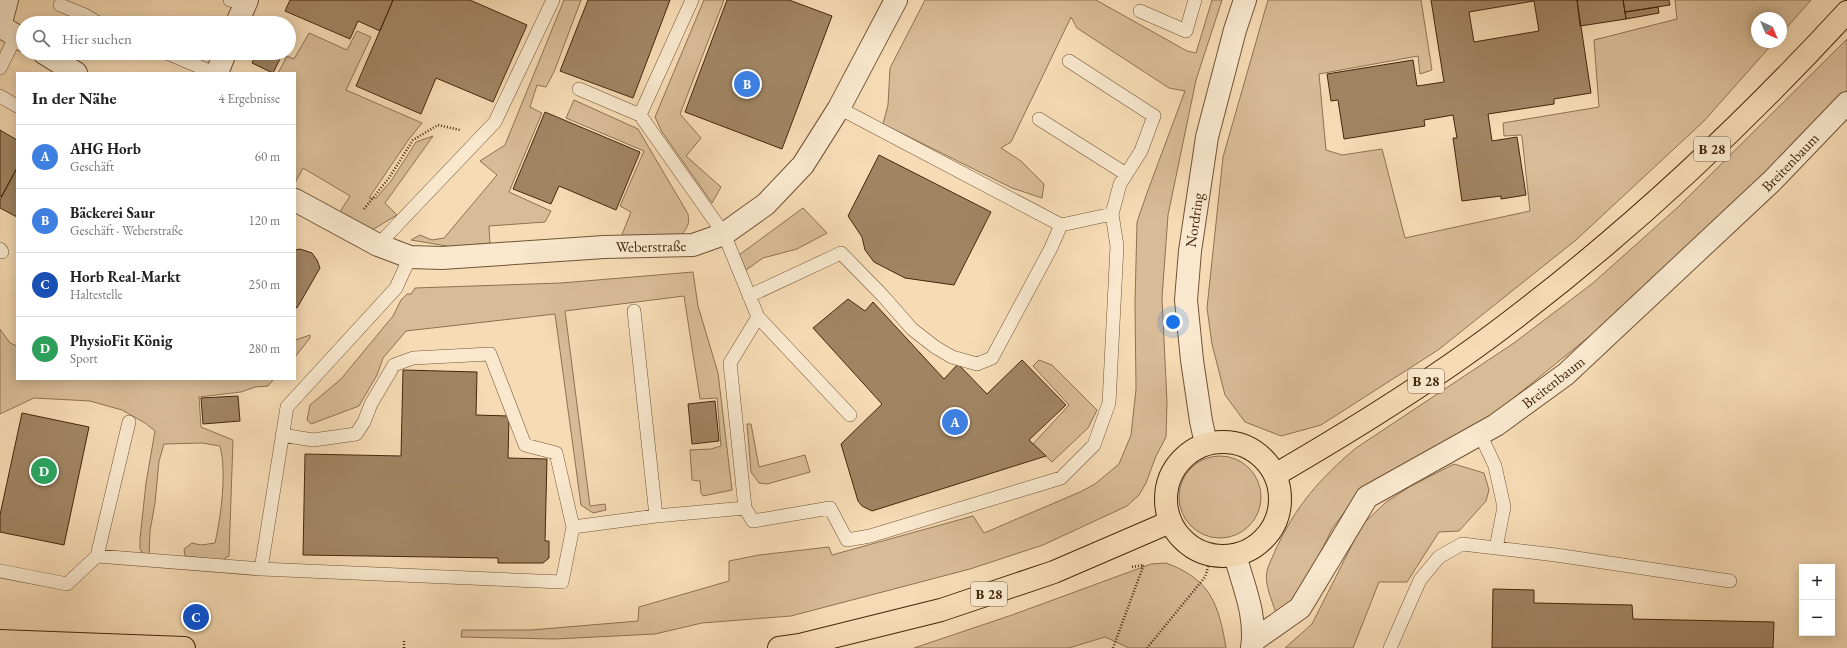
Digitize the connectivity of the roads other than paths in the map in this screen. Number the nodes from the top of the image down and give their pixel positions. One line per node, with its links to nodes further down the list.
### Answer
1 (7, 0): 13 (street)
2 (552, 0): 35 (lane)
3 (692, 0): 28 (lane)
4 (896, 0): 27 (street, Weberstraße)
5 (1195, 0): 9 (lane)
6 (1245, 0): 44 (street, Nordring)
7 (241, 1): 12 (street)
8 (60, 5): 11 (lane)
9 (1140, 12)
10 (1847, 12): 45 (main road, B 28)
11 (87, 16)
12 (238, 16)
13 (16, 36)
14 (16, 44): 19 (lane)
15 (55, 60): 20 (street)
16 (183, 60): 21 (lane)
17 (222, 60): 22 (street)
18 (1069, 61): 30 (lane)
19 (0, 68)
20 (74, 72)
21 (212, 72)
22 (217, 72)
23 (579, 89): 28 (lane)
24 (0, 96): 26 (lane)
25 (1847, 103): 42 (street, Breitenbaum)
26 (16, 105)
27 (839, 108): 33 (lane); 34 (street, Weberstraße)
28 (640, 115): 34 (lane)
29 (1039, 119): 30 (lane)
30 (1126, 174): 32 (lane)
31 (296, 201): 35 (street, Weberstraße)
32 (1112, 214): 33 (lane); 46 (lane)
33 (1061, 225): 37 (lane)
34 (724, 234): 36 (street, Weberstraße); 37 (lane)
35 (378, 246): 36 (street, Weberstraße)
36 (410, 257): 43 (lane)
37 (749, 296): 39 (lane)
38 (634, 311): 47 (lane)
39 (758, 317): 40 (lane); 46 (lane)
40 (850, 415)
41 (129, 422): 52 (lane)
42 (1480, 434): 50 (lane); 57 (street, Breitenbaum)
43 (282, 435): 49 (lane); 53 (lane)
44 (1206, 444): 45 (main road); 48 (main road)
45 (1275, 475): 51 (main road)
46 (745, 508): 47 (lane)
47 (656, 516): 49 (lane)
48 (1170, 522): 51 (main road); 59 (main road, B 28)
49 (573, 527): 53 (lane)
50 (1496, 548): 55 (lane); 60 (lane)
51 (1235, 555): 57 (street)
52 (97, 556): 53 (lane); 54 (lane)
53 (261, 569)
54 (0, 571)
55 (1730, 581)
56 (0, 641): 58 (main road)
57 (1253, 644)
58 (184, 648)
59 (779, 648)
60 (1390, 648)

